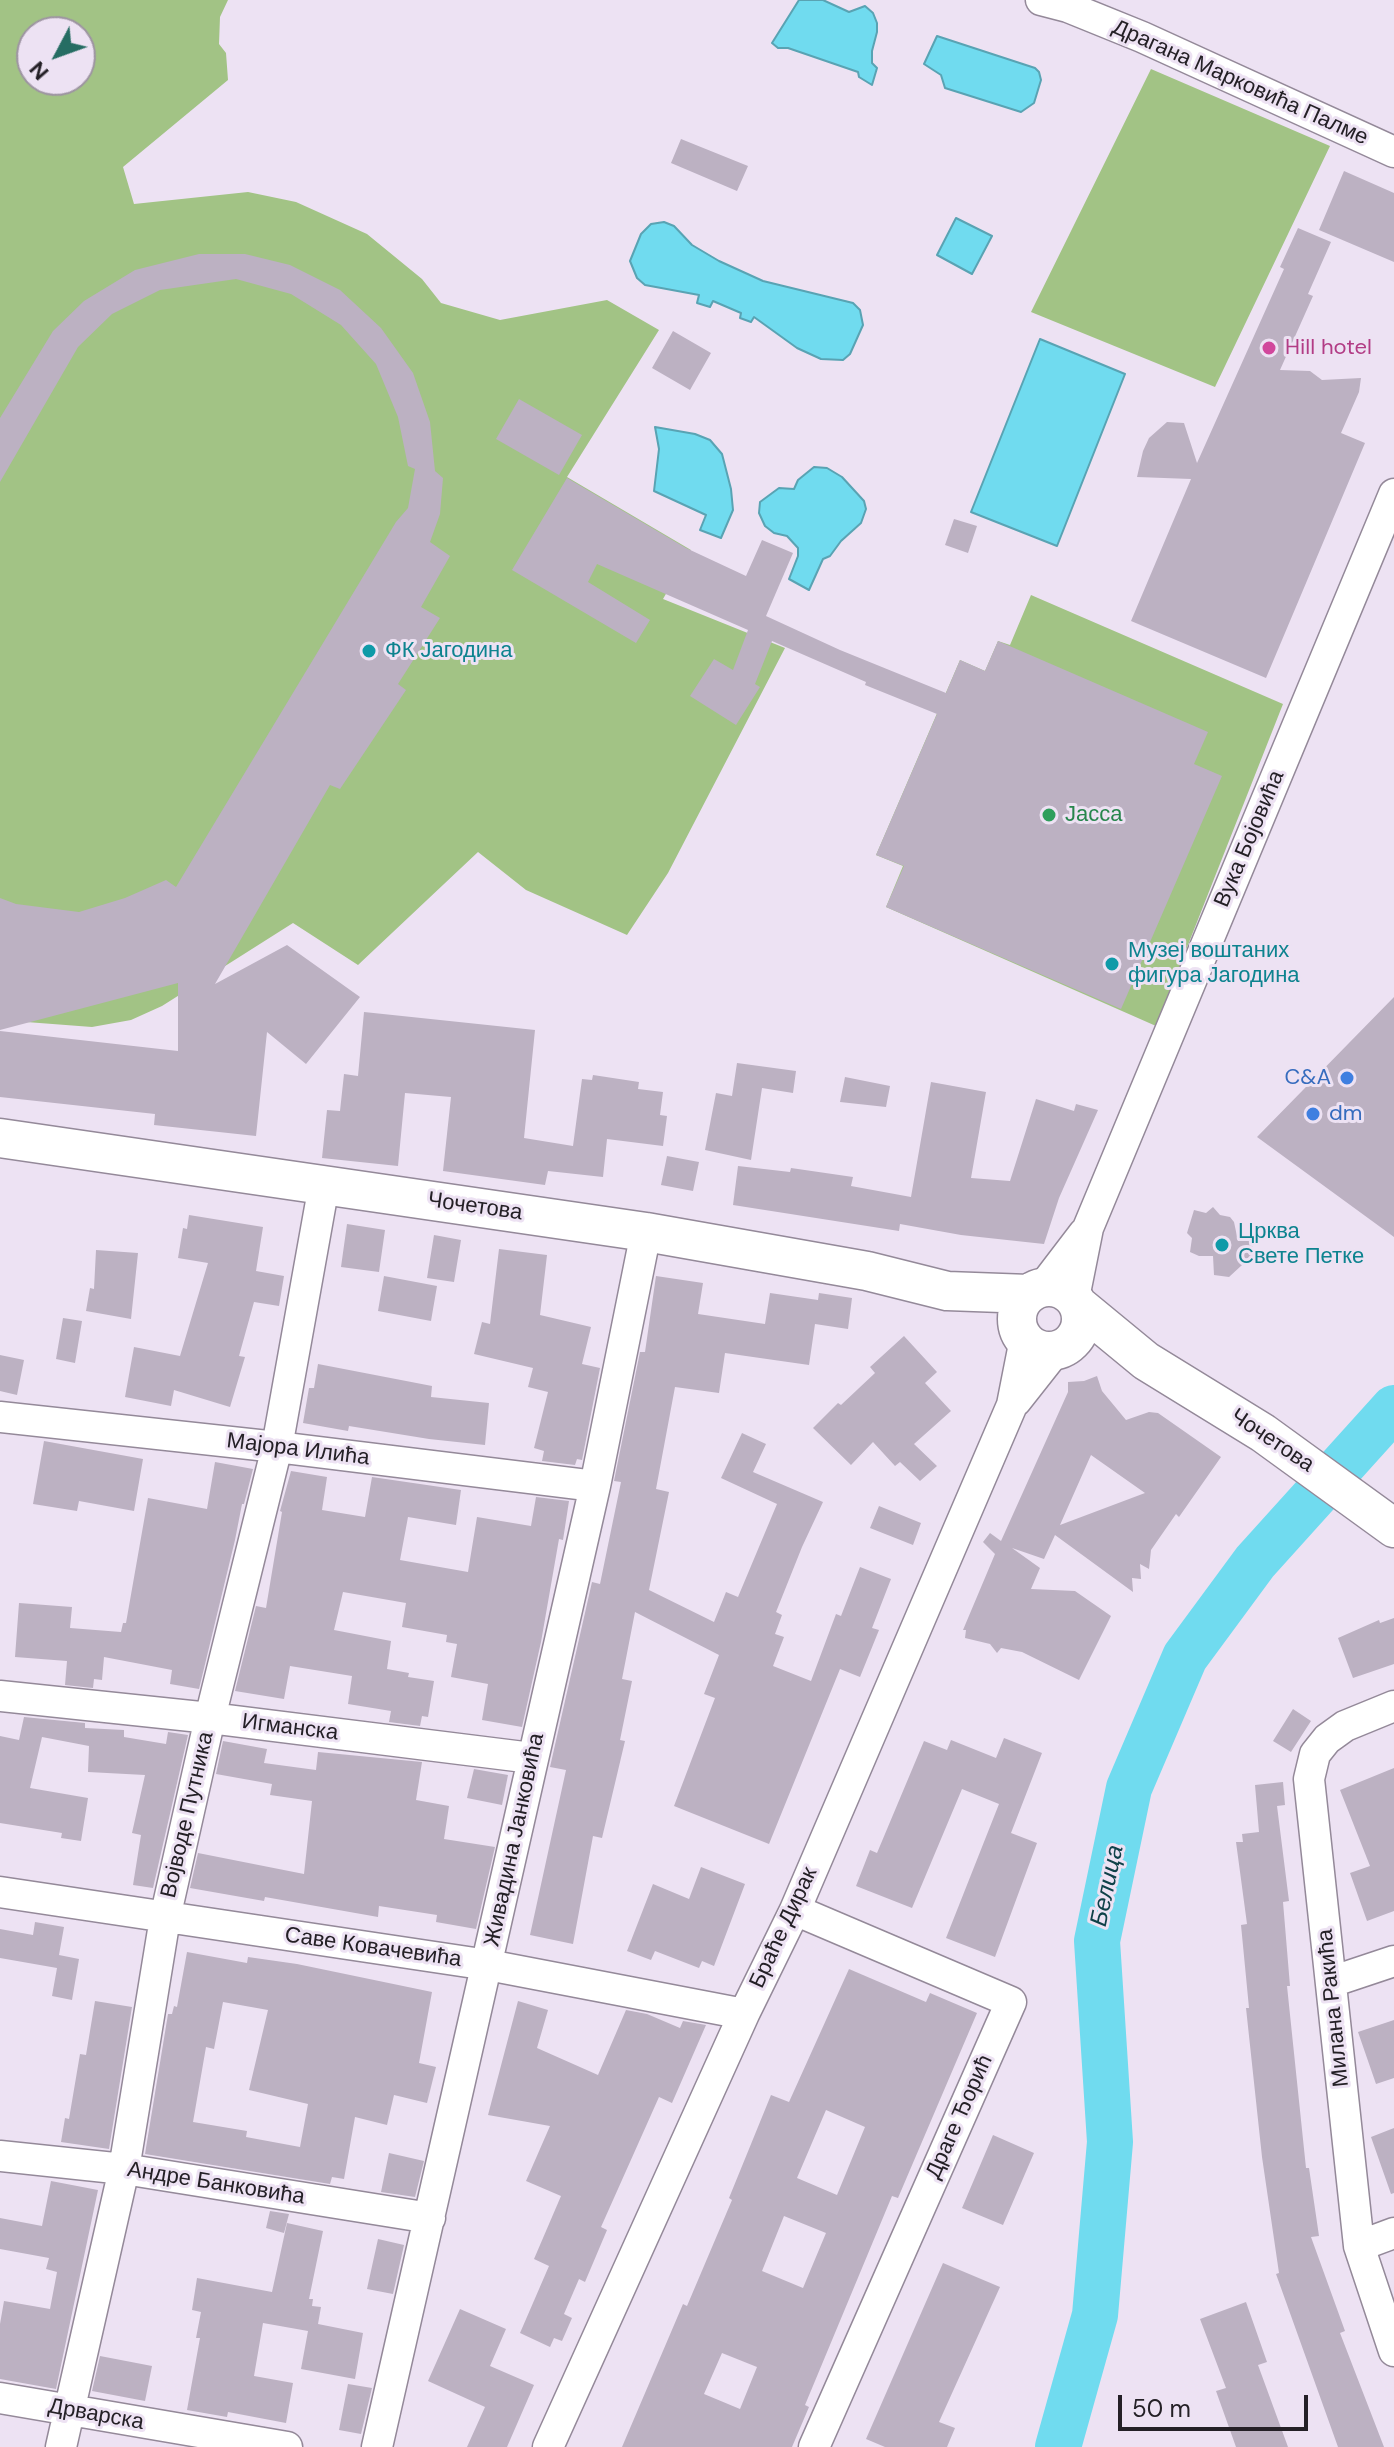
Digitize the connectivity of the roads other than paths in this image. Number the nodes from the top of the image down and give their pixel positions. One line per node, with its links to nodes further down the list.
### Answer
1 (1041, 0): 2 (street, Драгана Марковића Палме)
2 (1394, 152)
3 (1394, 494): 8 (street, Вука Бојовића)
4 (0, 1138): 5 (street, Чочетова)
5 (324, 1185): 6 (street, Чочетова); 12 (street, Војводе Путника)
6 (646, 1232): 7 (street, Чочетова); 13 (street, Живадина Јанковића)
7 (947, 1291): 8 (street, Чочетова); 9 (street, Чочетова)
8 (1056, 1296): 9 (street); 9 (street); 10 (street, Чочетова)
9 (1042, 1342): 10 (street, Чочетова); 20 (street, Браће Дирак)
10 (1146, 1361): 14 (street, Чочетова)
11 (0, 1417): 12 (street, Мајора Илића)
12 (277, 1447): 13 (street, Мајора Илића); 17 (street, Војводе Путника)
13 (595, 1486): 18 (street, Живадина Јанковића)
14 (1394, 1528)
15 (0, 1696): 17 (street, Игманска)
16 (1394, 1706): 24 (street, Милана Ракића)
17 (210, 1718): 18 (street, Игманска); 21 (street, Војводе Путника)
18 (532, 1758): 23 (street, Живадина Јанковића)
19 (0, 1892): 21 (street, Саве Ковачевића)
20 (795, 1910): 25 (street, Браће Дирак); 38 (street, Драге Ђорић)
21 (165, 1918): 23 (street, Саве Ковачевића); 27 (street, Војводе Путника)
22 (1394, 1961): 24 (street)
23 (488, 1965): 25 (street, Саве Ковачевића); 28 (street, Живадина Јанковића)
24 (1331, 1982): 30 (street, Милана Ракића)
25 (744, 2014): 37 (street, Браће Дирак)
26 (0, 2156): 27 (street, Андре Банковића)
27 (124, 2169): 28 (street, Андре Банковића); 33 (street, Војводе Путника)
28 (430, 2218): 36 (street, Живадина Јанковића)
29 (1394, 2233): 30 (street)
30 (1359, 2246): 31 (street, Милана Ракића)
31 (1394, 2351)
32 (0, 2398): 33 (street, Дрварска)
33 (70, 2411): 34 (street, Војводе Путника); 35 (street, Дрварска)
34 (61, 2447)
35 (287, 2447)
36 (377, 2447)
37 (548, 2447)
38 (814, 2447)

